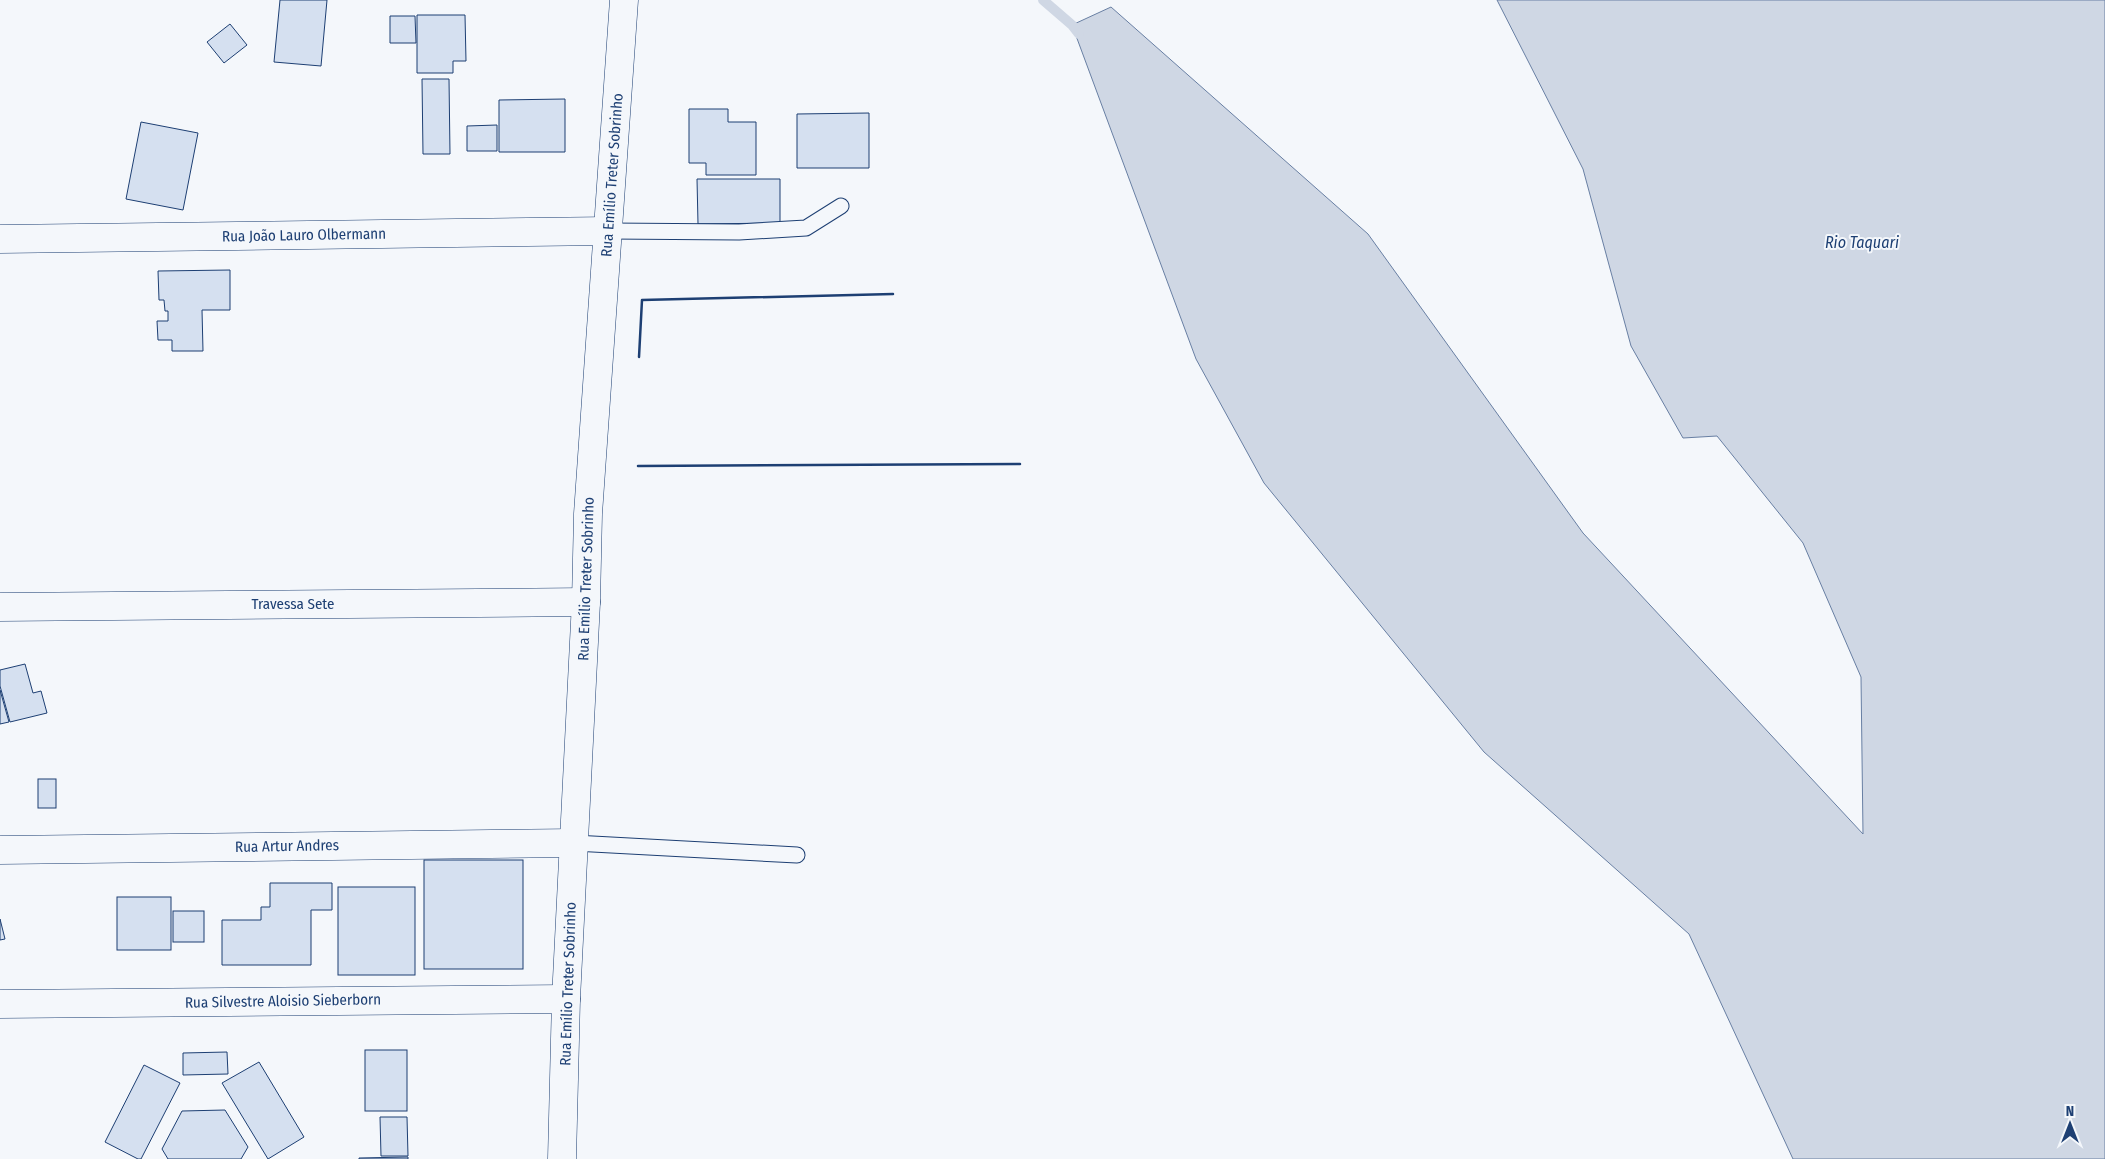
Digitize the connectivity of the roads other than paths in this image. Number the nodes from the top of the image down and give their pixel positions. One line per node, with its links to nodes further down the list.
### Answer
1 (624, 0): 3 (street, Rua Emílio Treter Sobrinho)
2 (841, 206): 3 (lane)
3 (609, 230): 4 (street, Rua João Lauro Olbermann); 5 (street, Rua Emílio Treter Sobrinho)
4 (0, 239)
5 (586, 602): 6 (street, Travessa Sete); 7 (street, Rua Emílio Treter Sobrinho)
6 (0, 606)
7 (574, 843): 8 (street, Rua Artur Andres); 9 (lane); 10 (street, Rua Emílio Treter Sobrinho)
8 (0, 850)
9 (797, 855)
10 (566, 999): 11 (street, Rua Silvestre Aloisio Sieberborn); 12 (street, Rua Emílio Treter Sobrinho)
11 (0, 1004)
12 (562, 1159)

